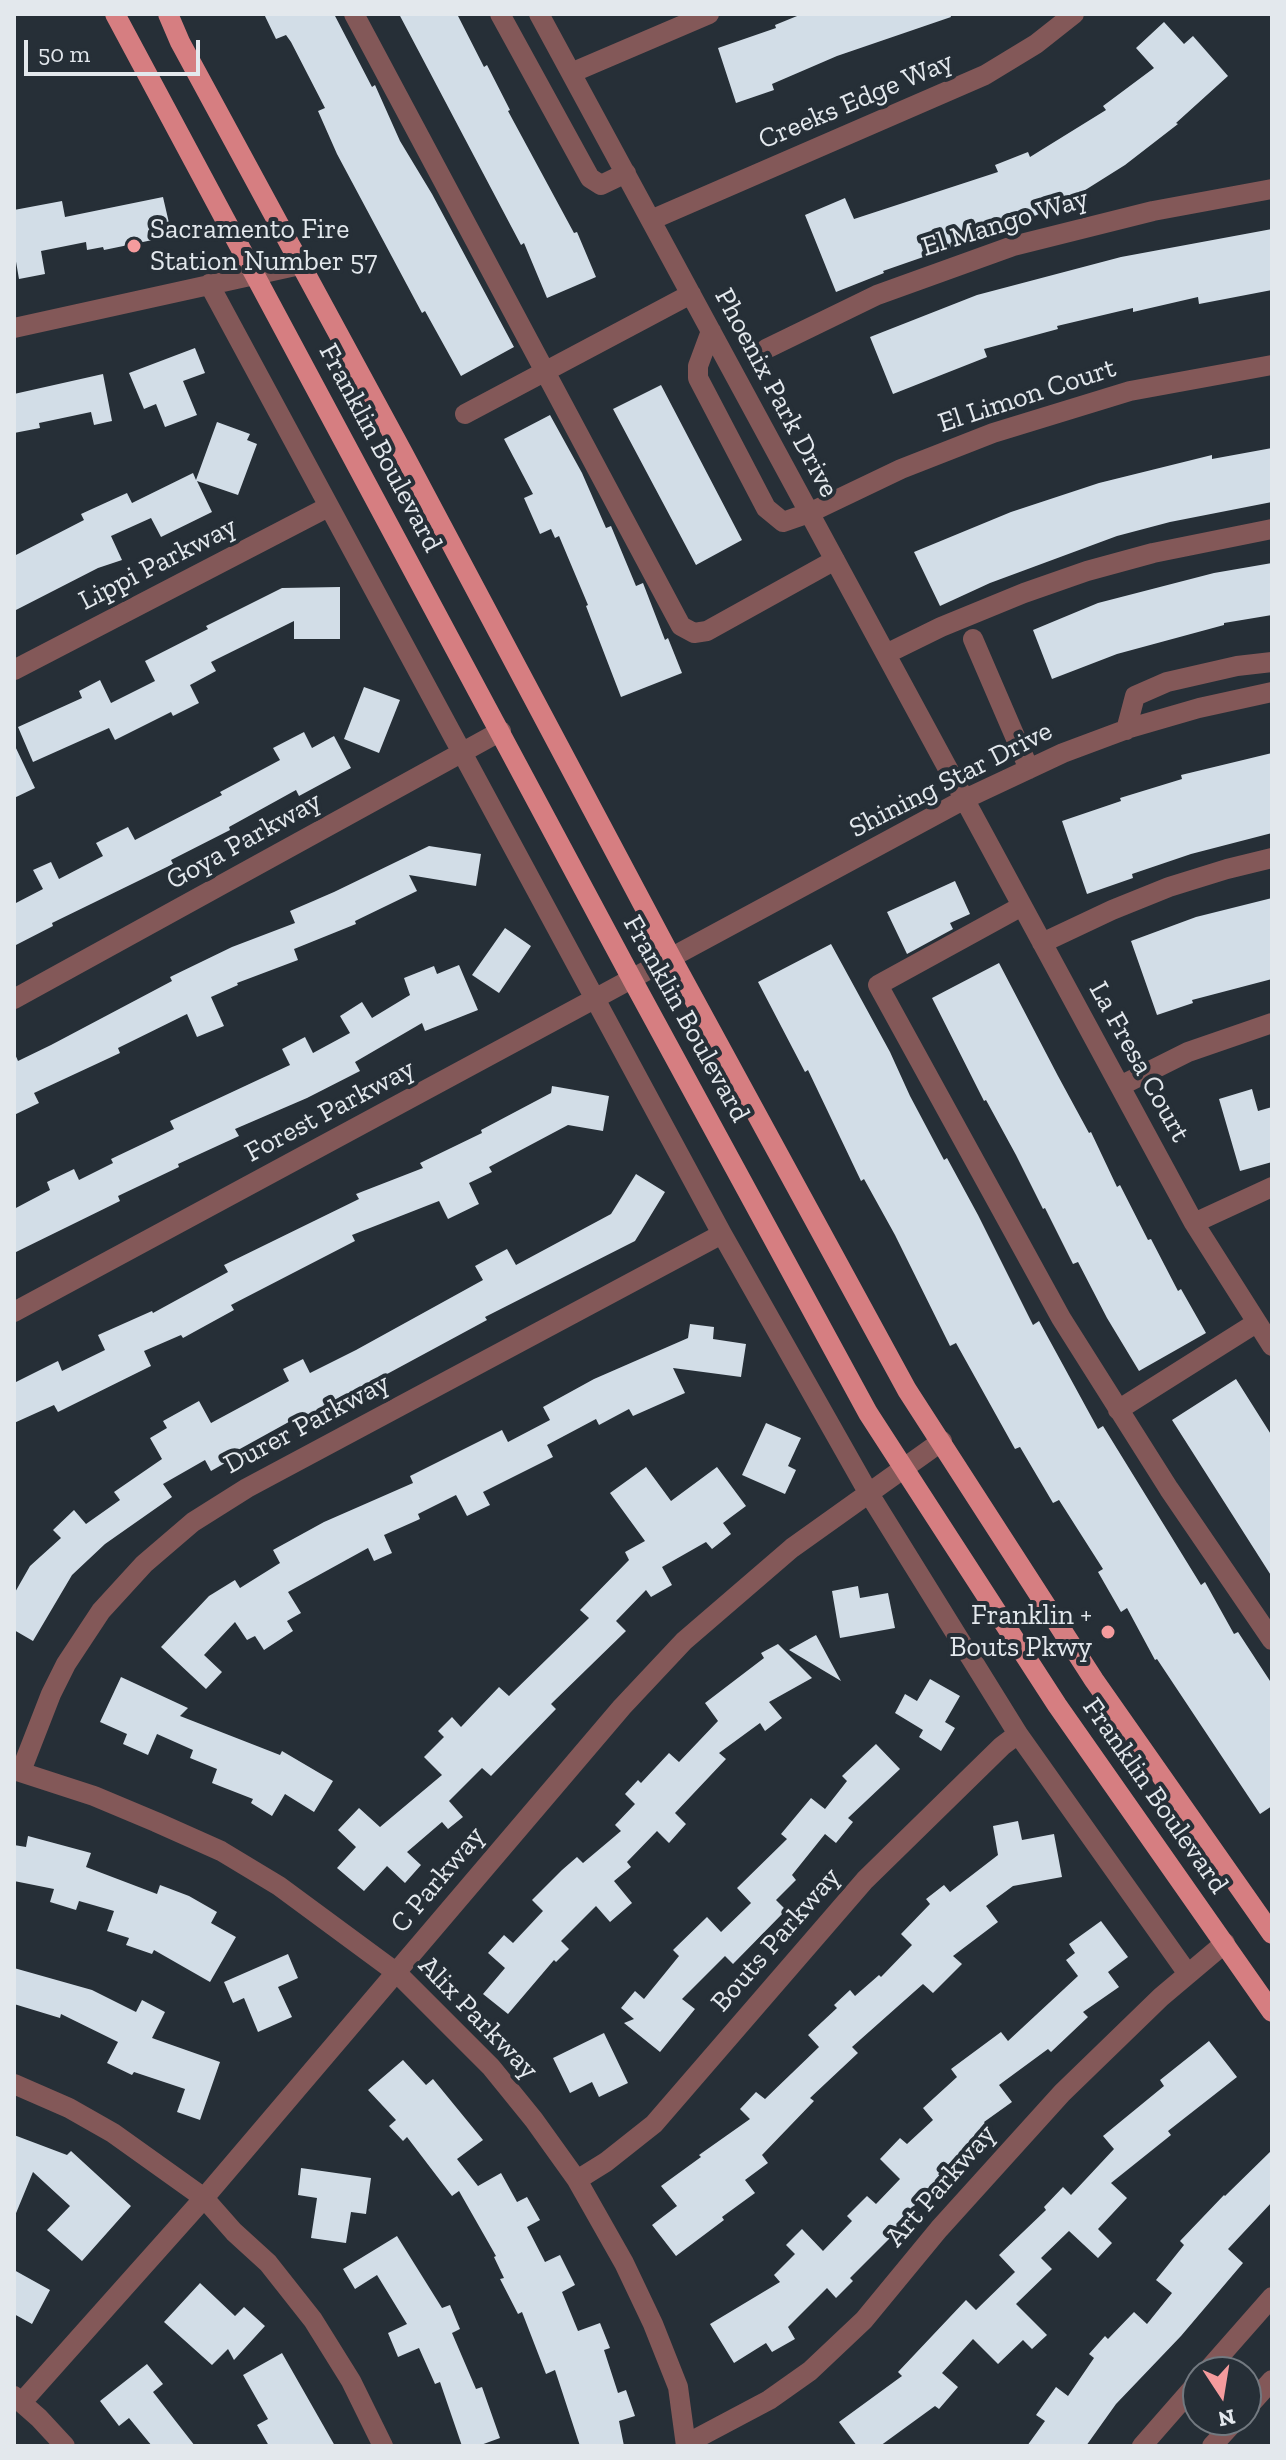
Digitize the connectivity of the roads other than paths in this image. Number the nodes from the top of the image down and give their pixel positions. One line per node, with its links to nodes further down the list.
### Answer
1 (115, 14): 13 (main road, Franklin Boulevard)
2 (168, 14): 12 (main road, Franklin Boulevard)
3 (354, 14): 20 (street)
4 (500, 14): 9 (street)
5 (539, 14): 8 (street, Phoenix Park Drive)
6 (709, 14): 8 (street)
7 (1074, 14): 11 (street, Creeks Edge Way)
8 (571, 73): 9 (street, Phoenix Park Drive)
9 (626, 173): 11 (street, Phoenix Park Drive)
10 (1272, 189): 18 (street, El Mango Way)
11 (651, 220): 15 (street, Phoenix Park Drive)
12 (300, 265): 13 (street); 39 (main road, Franklin Boulevard)
13 (255, 274): 14 (street); 32 (main road, Franklin Boulevard)
14 (209, 284): 16 (street); 22 (street)
15 (691, 294): 17 (street, Phoenix Park Drive); 20 (street)
16 (14, 328)
17 (711, 331): 23 (street, Phoenix Park Drive); 23 (street)
18 (766, 349)
19 (1272, 365): 23 (street, El Limon Court)
20 (545, 372): 21 (street); 25 (street)
21 (465, 414)
22 (328, 507): 29 (street, Lippi Parkway); 33 (street)
23 (809, 513): 25 (street, Phoenix Park Drive)
24 (1272, 529): 27 (street)
25 (835, 560): 27 (street, Phoenix Park Drive)
26 (973, 639): 34 (street)
27 (886, 654): 35 (street, Phoenix Park Drive)
28 (1272, 662): 31 (street)
29 (14, 670)
30 (1272, 692): 31 (street, Shining Star Drive)
31 (1126, 730): 34 (street, Shining Star Drive)
32 (501, 731): 33 (street, Goya Parkway); 40 (main road, Franklin Boulevard)
33 (460, 754): 41 (street, Goya Parkway); 42 (street)
34 (1029, 769): 35 (street, Shining Star Drive)
35 (965, 799): 37 (street, La Fresa Court); 39 (street, Shining Star Drive)
36 (1272, 858): 38 (street)
37 (1022, 906): 38 (street, La Fresa Court); 51 (street)
38 (1042, 943): 44 (street, La Fresa Court)
39 (672, 959): 40 (street, Forest Parkway); 52 (main road, Franklin Boulevard)
40 (633, 981): 42 (street, Forest Parkway); 53 (main road, Franklin Boulevard)
41 (14, 999)
42 (595, 1001): 47 (street); 48 (street, Forest Parkway)
43 (1272, 1023): 44 (street)
44 (1120, 1086): 46 (street, La Fresa Court)
45 (1272, 1187): 46 (street)
46 (1194, 1223): 49 (street, La Fresa Court)
47 (722, 1234): 54 (street); 57 (street, Durer Parkway)
48 (14, 1312)
49 (1256, 1323): 50 (street, La Fresa Court); 51 (street)
50 (1272, 1346)
51 (1118, 1410): 55 (street)
52 (942, 1441): 53 (street, C Parkway); 58 (main road, Franklin Boulevard)
53 (904, 1466): 54 (street, C Parkway); 59 (main road, Franklin Boulevard)
54 (868, 1492): 56 (street); 60 (street, C Parkway)
55 (1272, 1640)
56 (1018, 1734): 61 (street); 64 (street, Bouts Parkway)
57 (17, 1770): 60 (street, Alix Parkway)
58 (1272, 1934)
59 (1225, 1943): 61 (street, Art Parkway); 62 (main road, Franklin Boulevard)
60 (397, 1973): 64 (street, Alix Parkway); 65 (street, C Parkway)
61 (1188, 1974): 70 (street, Art Parkway)
62 (1272, 2012)
63 (14, 2084): 65 (street)
64 (577, 2180): 70 (street, Alix Parkway)
65 (204, 2198): 68 (street, C Parkway); 72 (street)
66 (1272, 2297): 67 (street)
67 (1220, 2356)
68 (18, 2399): 71 (street)
69 (1182, 2400): 73 (street)
70 (686, 2445)
71 (65, 2446)
72 (383, 2446)
73 (1142, 2446)

